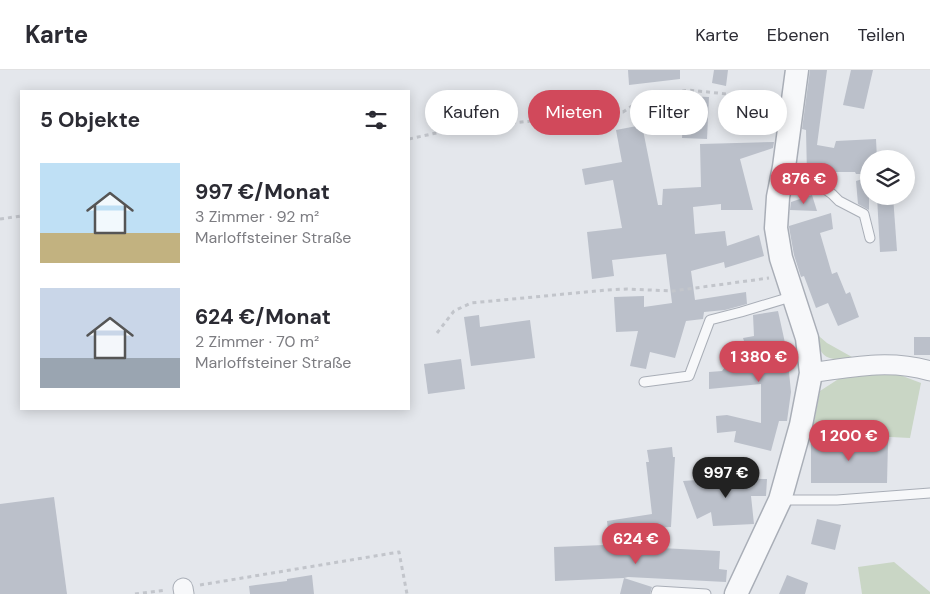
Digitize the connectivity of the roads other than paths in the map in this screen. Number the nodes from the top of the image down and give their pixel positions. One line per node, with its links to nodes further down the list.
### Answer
1 (797, 70): 2 (street)
2 (780, 184): 3 (lane); 4 (street)
3 (870, 238)
4 (791, 286): 6 (street); 7 (lane)
5 (930, 371): 6 (street)
6 (811, 373): 9 (street)
7 (644, 382)
8 (930, 494): 9 (lane)
9 (780, 500): 12 (street)
10 (656, 594): 11 (lane)
11 (706, 594)
12 (736, 594)

